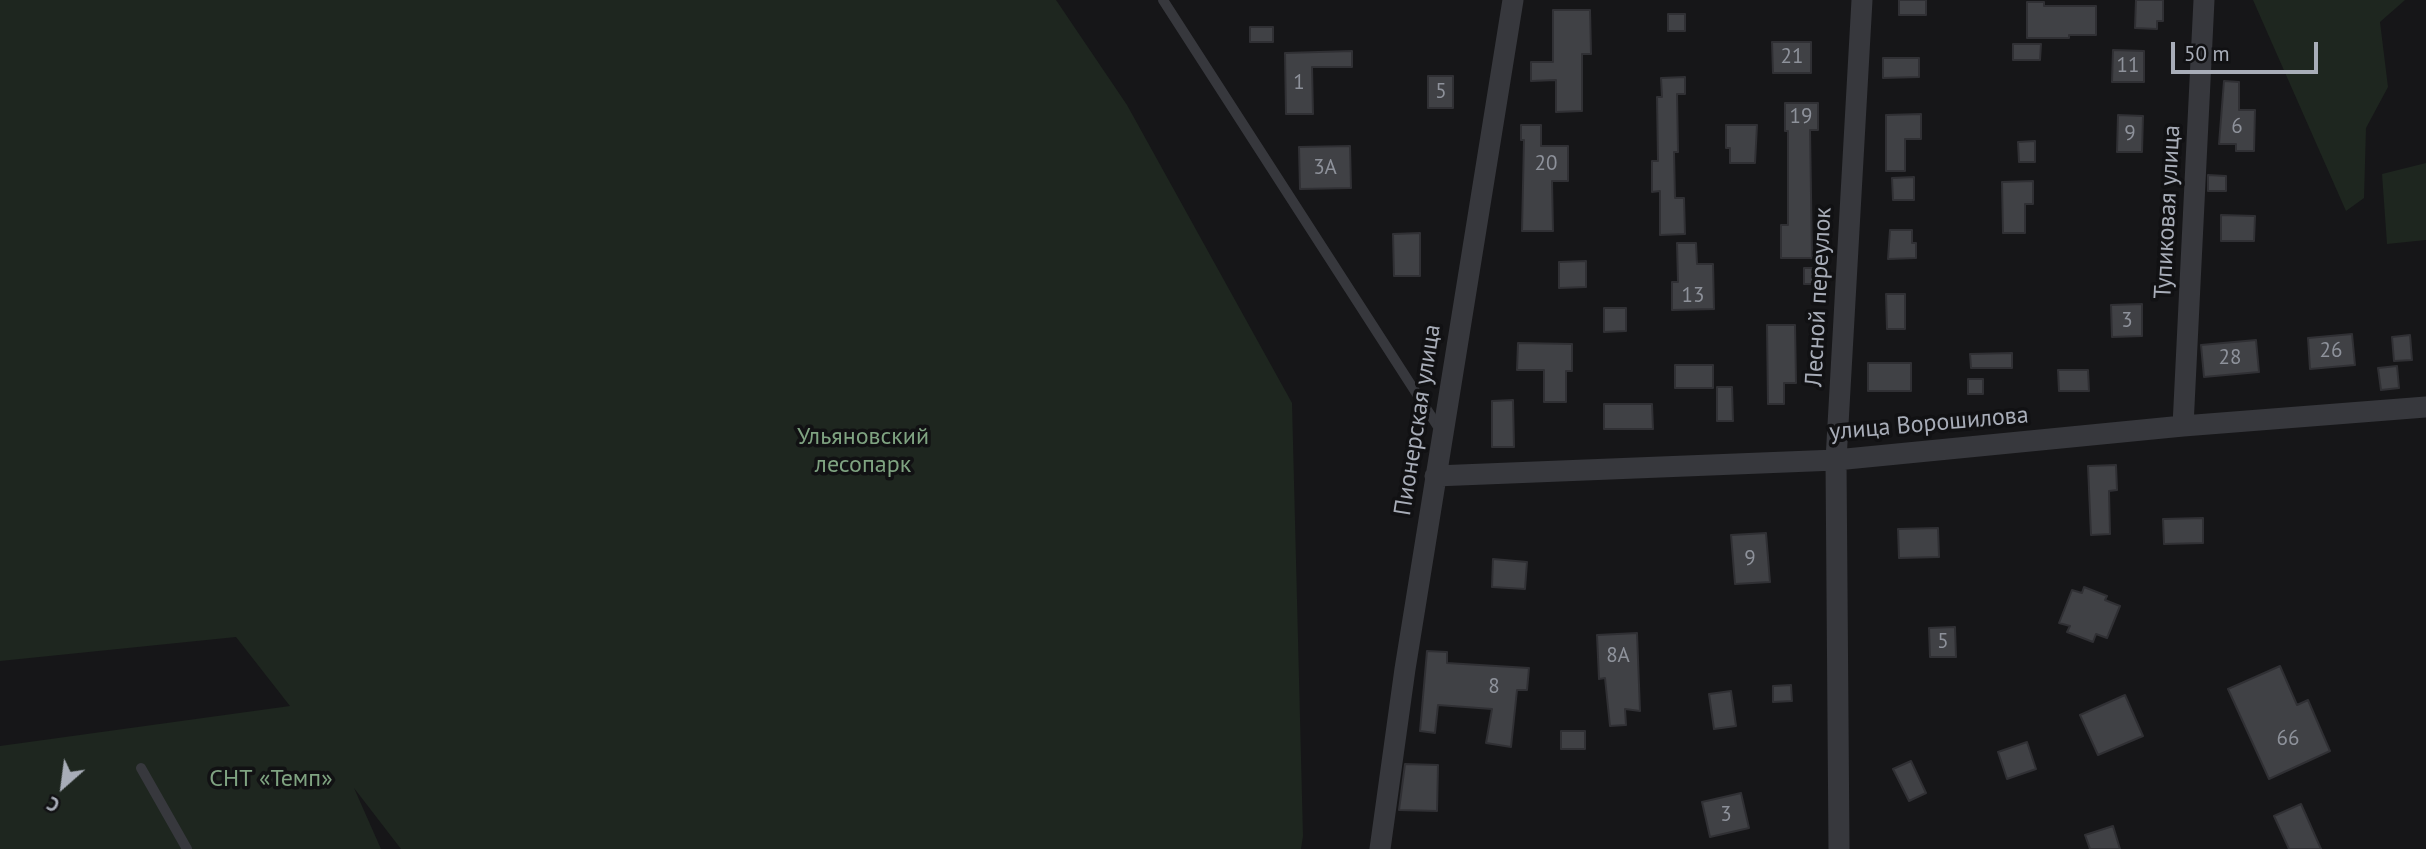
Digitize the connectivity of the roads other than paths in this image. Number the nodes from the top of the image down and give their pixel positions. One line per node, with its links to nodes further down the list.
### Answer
1 (1163, 0): 7 (lane)
2 (1513, 0): 7 (street, Пионерская улица)
3 (1862, 0): 8 (street, Лесной переулок)
4 (2204, 0): 6 (street, Тупиковая улица)
5 (2426, 407): 6 (street, улица Ворошилова)
6 (2183, 426): 8 (street, улица Ворошилова)
7 (1442, 433): 9 (street, Пионерская улица)
8 (1836, 460): 9 (street, улица Ворошилова); 13 (street, Лесной переулок)
9 (1435, 476): 12 (street, Пионерская улица)
10 (141, 768): 11 (lane)
11 (187, 849)
12 (1380, 849)
13 (1839, 849)

